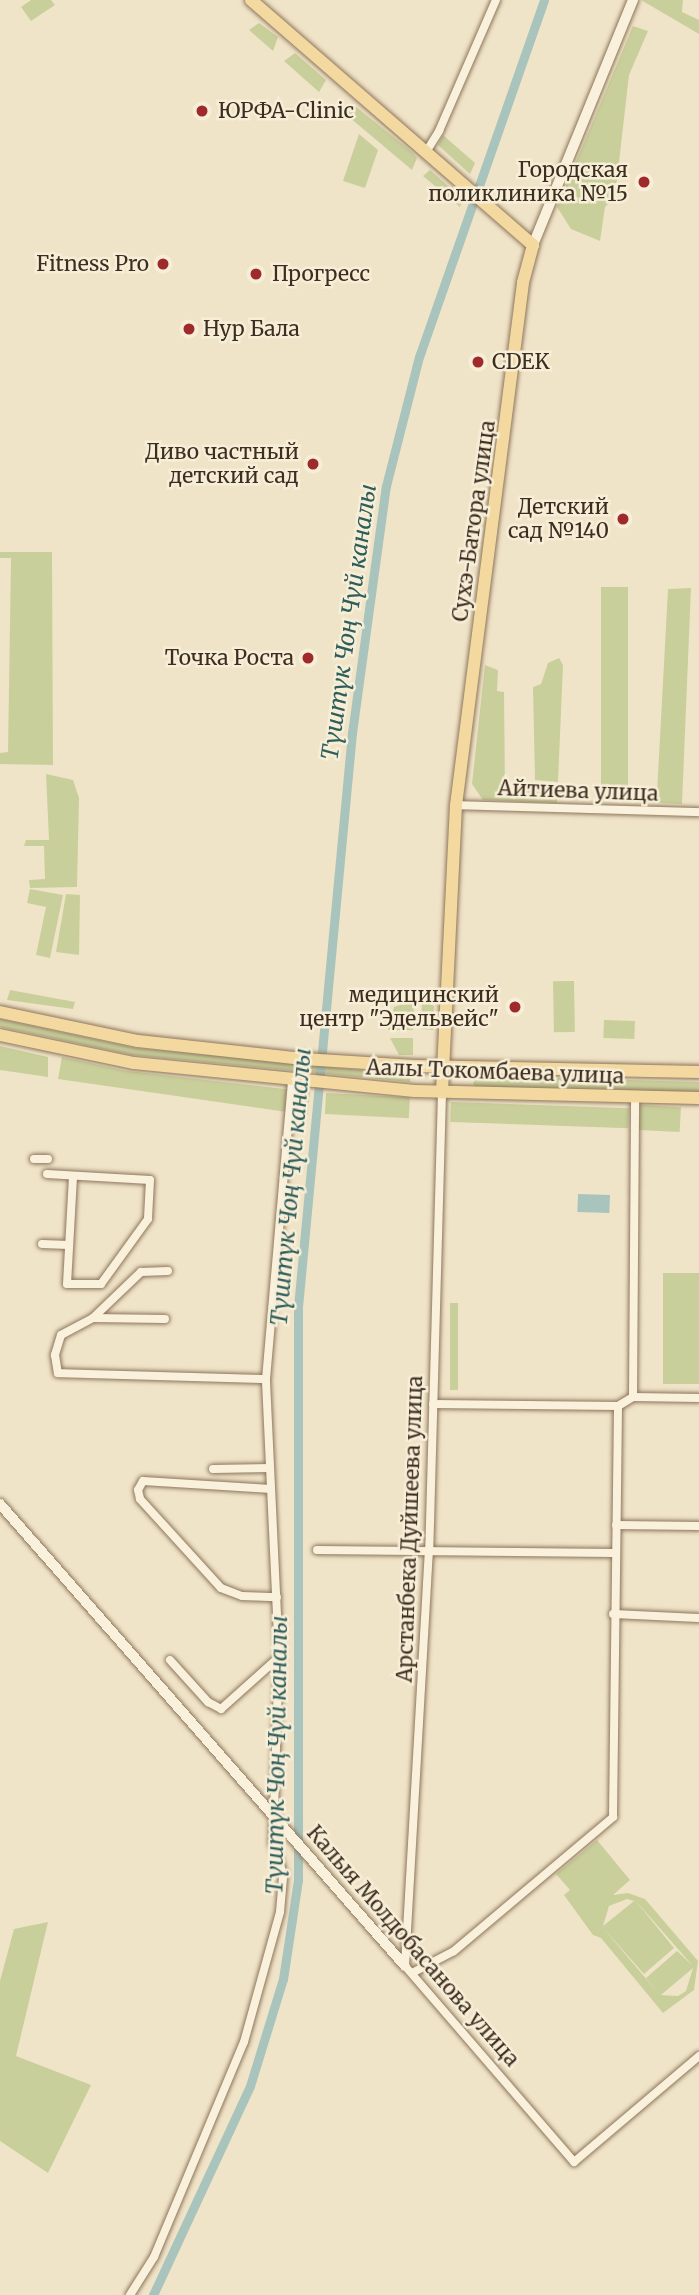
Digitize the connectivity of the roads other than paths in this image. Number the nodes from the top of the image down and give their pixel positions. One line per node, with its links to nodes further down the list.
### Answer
1 (251, 0): 4 (main road)
2 (496, 0): 4 (street)
3 (633, 0): 5 (street, Сухэ-Батора улица)
4 (426, 152): 5 (main road)
5 (533, 245): 6 (main road, Сухэ-Батора улица)
6 (456, 805): 7 (street, Айтиева улица); 10 (main road, Сухэ-Батора улица)
7 (699, 812)
8 (0, 1012): 10 (main road, Аалы Токомбаева улица)
9 (0, 1035): 12 (main road, Аалы Токомбаева улица)
10 (445, 1067): 11 (main road, Аалы Токомбаева улица); 13 (main road, Сухэ-Батора улица)
11 (699, 1072)
12 (297, 1079): 13 (main road, Аалы Токомбаева улица); 25 (street)
13 (442, 1093): 14 (main road, Аалы Токомбаева улица); 28 (street, Арстанбека Дуйшеева улица)
14 (635, 1097): 15 (main road, Аалы Токомбаева улица); 26 (street)
15 (699, 1098)
16 (34, 1159): 17 (street)
17 (48, 1159)
18 (47, 1174): 19 (street)
19 (73, 1175): 21 (street); 21 (street)
20 (42, 1244): 21 (street)
21 (69, 1245)
22 (168, 1271): 23 (street)
23 (93, 1318): 24 (street); 25 (street)
24 (165, 1319)
25 (266, 1379): 30 (street)
26 (633, 1397): 27 (street); 29 (street)
27 (699, 1398)
28 (433, 1404): 29 (street); 36 (street, Арстанбека Дуйшеева улица)
29 (618, 1406): 34 (street)
30 (270, 1468): 31 (street); 32 (street)
31 (213, 1469)
32 (271, 1489): 39 (street); 39 (street)
33 (0, 1504): 44 (street, Калыя Молдобасанова улица)
34 (616, 1525): 35 (street); 38 (street)
35 (699, 1526)
36 (429, 1549): 37 (street); 38 (street); 45 (street, Арстанбека Дуйшеева улица)
37 (317, 1550)
38 (614, 1553): 40 (street)
39 (277, 1597): 42 (street)
40 (613, 1614): 41 (street); 45 (street)
41 (699, 1618)
42 (279, 1657): 43 (street); 44 (street)
43 (170, 1660)
44 (274, 1816): 45 (street, Калыя Молдобасанова улица); 47 (street)
45 (409, 1970): 46 (street, Калыя Молдобасанова улица)
46 (699, 2056)
47 (130, 2295)

